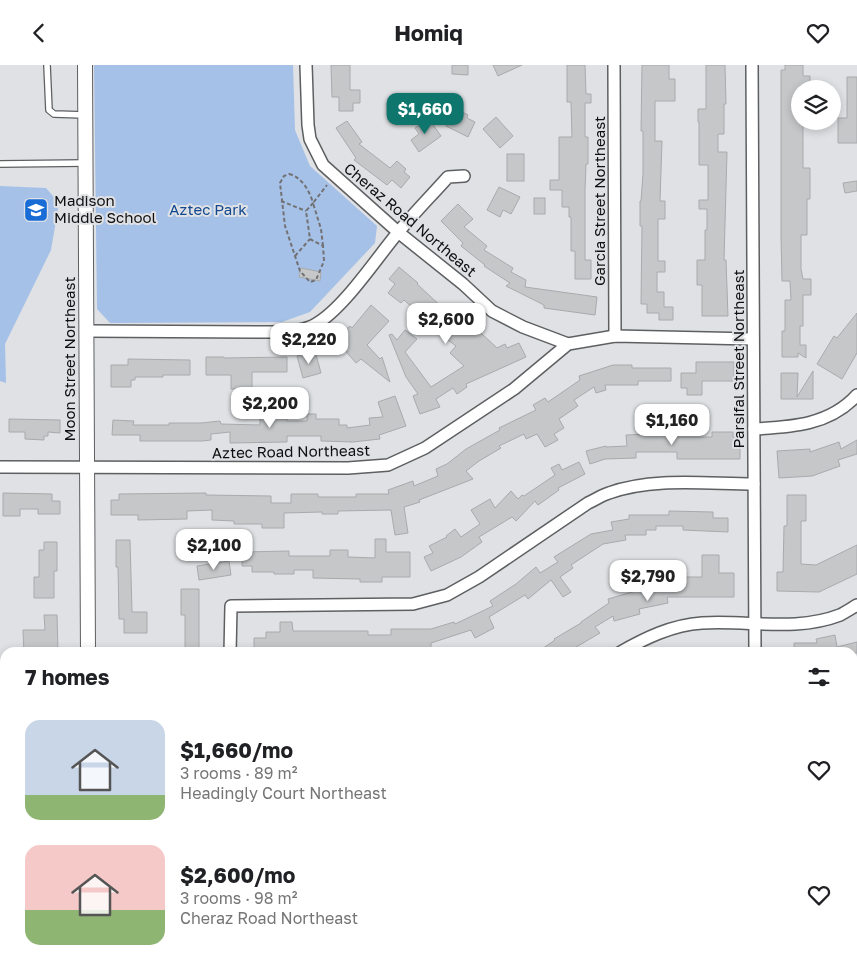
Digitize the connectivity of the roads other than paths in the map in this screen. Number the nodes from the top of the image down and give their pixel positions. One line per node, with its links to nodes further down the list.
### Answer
1 (47, 65): 6 (lane)
2 (85, 65): 6 (street, Moon Street Northeast)
3 (306, 65): 10 (street, Cheraz Road Northeast)
4 (614, 65): 12 (street, Garcia Street Northeast)
5 (752, 65): 13 (street, Parsifal Street Northeast)
6 (86, 115): 7 (street, Moon Street Northeast)
7 (85, 163): 8 (lane); 11 (street, Moon Street Northeast)
8 (0, 164)
9 (464, 176): 10 (street)
10 (398, 232): 11 (street); 14 (street, Cheraz Road Northeast)
11 (87, 331): 18 (street, Moon Street Northeast)
12 (615, 336): 13 (street); 14 (street)
13 (753, 339): 16 (street, Parsifal Street Northeast)
14 (568, 344): 18 (street, Aztec Road Northeast)
15 (857, 395): 16 (street)
16 (754, 429): 19 (street, Parsifal Street Northeast)
17 (0, 467): 18 (street, Aztec Road Northeast)
18 (87, 468): 22 (street, Moon Street Northeast)
19 (754, 484): 21 (street, Parsifal Street Northeast); 23 (street)
20 (857, 605): 21 (street)
21 (755, 624): 24 (street); 25 (street, Parsifal Street Northeast)
22 (88, 647)
23 (230, 647)
24 (629, 647)
25 (755, 647)

